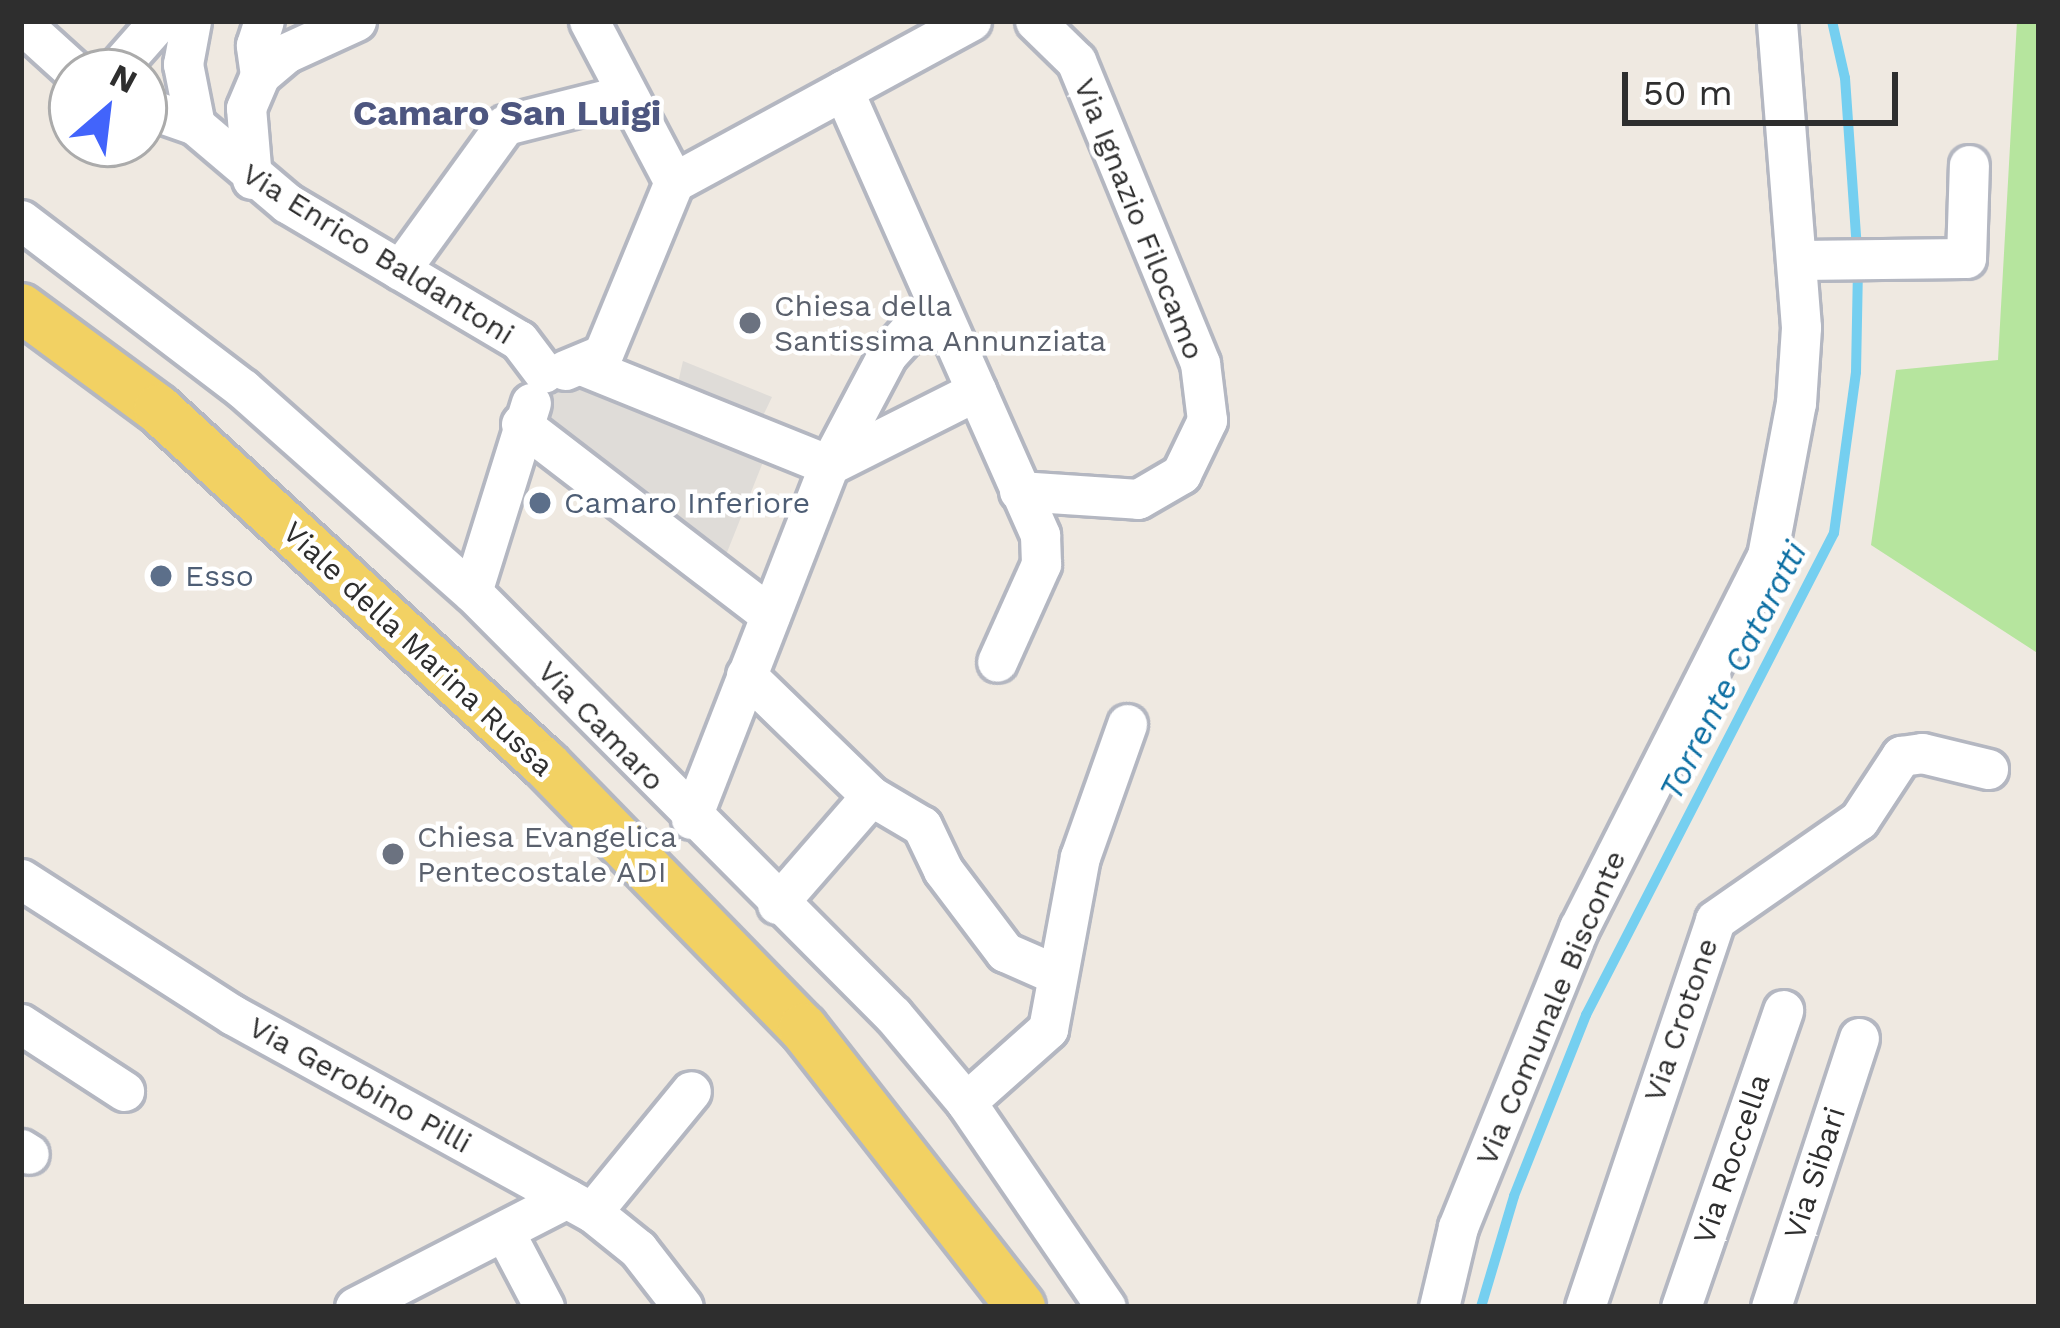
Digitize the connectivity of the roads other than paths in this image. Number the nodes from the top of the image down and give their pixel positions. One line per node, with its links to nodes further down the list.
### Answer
1 (160, 21): 11 (street)
2 (191, 21): 16 (street)
3 (264, 21): 12 (street)
4 (356, 21): 12 (street)
5 (589, 21): 14 (street)
6 (971, 21): 13 (street)
7 (1035, 21): 32 (street, Via Ignazio Filocamo)
8 (1778, 21): 21 (street, Via Comunale Bisconte)
9 (21, 23): 10 (street)
10 (49, 48)
11 (136, 48)
12 (260, 75): 18 (street)
13 (843, 91): 19 (street); 23 (street)
14 (624, 94): 19 (street); 22 (street)
15 (168, 115): 16 (street, Via Enrico Baldantoni)
16 (195, 125): 18 (street, Via Enrico Baldantoni)
17 (1969, 165): 21 (street)
18 (252, 179): 22 (street, Via Enrico Baldantoni)
19 (674, 182): 27 (street)
20 (21, 220): 33 (street, Via Camaro)
21 (1814, 259): 57 (street, Via Comunale Bisconte)
22 (400, 270): 28 (street, Via Enrico Baldantoni)
23 (935, 301): 29 (street); 31 (street)
24 (21, 308): 26 (main road, Viale della Marina Russa)
25 (21, 321): 26 (main road, Viale della Marina Russa)
26 (70, 345): 55 (main road, Viale della Marina Russa)
27 (586, 367): 28 (street); 31 (street)
28 (544, 373): 30 (street)
29 (976, 391): 31 (street); 32 (street)
30 (521, 424): 33 (street); 34 (street)
31 (829, 465): 34 (street)
32 (1019, 490): 35 (street)
33 (472, 592): 40 (street, Via Camaro)
34 (770, 615): 36 (street)
35 (997, 662)
36 (746, 675): 39 (street); 40 (street)
37 (1126, 724): 43 (street)
38 (1988, 769): 58 (street, Via Crotone)
39 (871, 796): 42 (street); 43 (street)
40 (691, 819): 42 (street, Via Camaro)
41 (21, 879): 50 (street, Via Gerobino Pilli)
42 (777, 904): 49 (street, Via Camaro)
43 (1055, 974): 49 (street)
44 (1783, 1010): 59 (street, Via Roccella)
45 (21, 1024): 47 (street)
46 (1859, 1038): 60 (street, Via Sibari)
47 (124, 1091)
48 (691, 1091): 50 (street)
49 (966, 1102): 56 (street, Via Camaro)
50 (579, 1205): 51 (street); 54 (street, Via Gerobino Pilli)
51 (504, 1231): 52 (street); 53 (street)
52 (355, 1307)
53 (544, 1307)
54 (682, 1307)
55 (1021, 1307)
56 (1106, 1307)
57 (1439, 1307)
58 (1585, 1307)
59 (1681, 1307)
60 (1771, 1307)

